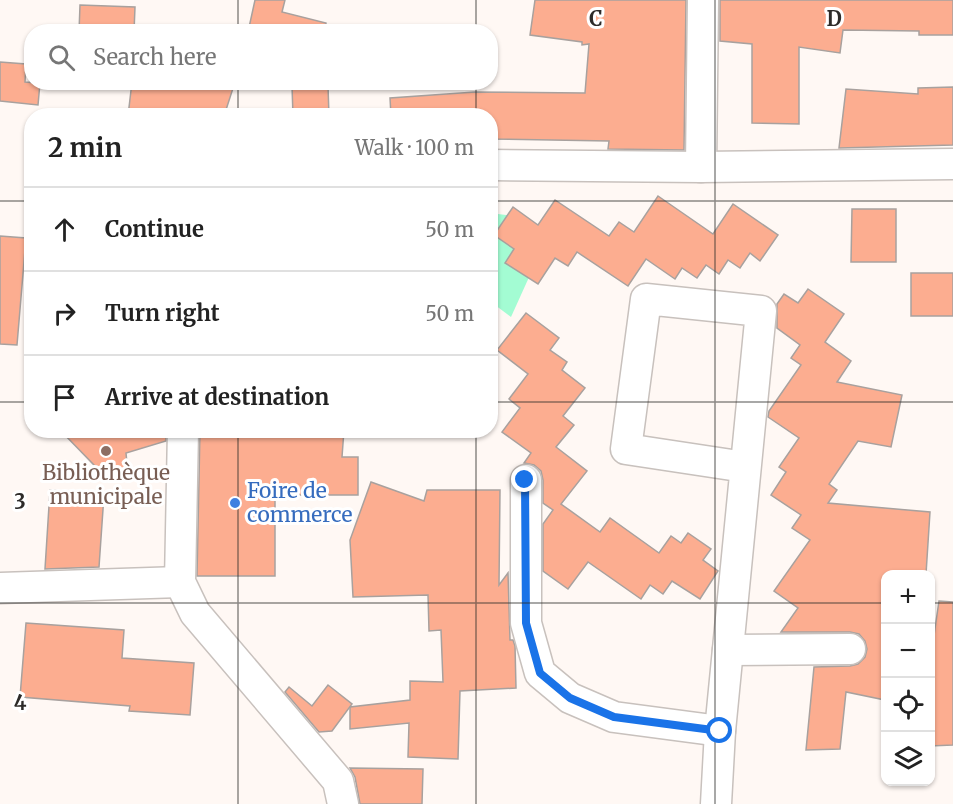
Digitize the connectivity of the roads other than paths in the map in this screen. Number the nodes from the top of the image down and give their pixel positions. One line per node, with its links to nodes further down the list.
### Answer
1 (703, 0): 4 (street)
2 (953, 164): 4 (street)
3 (498, 165): 4 (street)
4 (701, 166)
5 (183, 438): 8 (street)
6 (745, 467): 6 (street); 11 (street)
7 (525, 480): 12 (street)
8 (180, 582): 9 (street); 13 (street)
9 (0, 588)
10 (850, 649): 11 (street)
11 (728, 650): 12 (street)
12 (720, 731): 14 (street)
13 (343, 804)
14 (716, 804)

